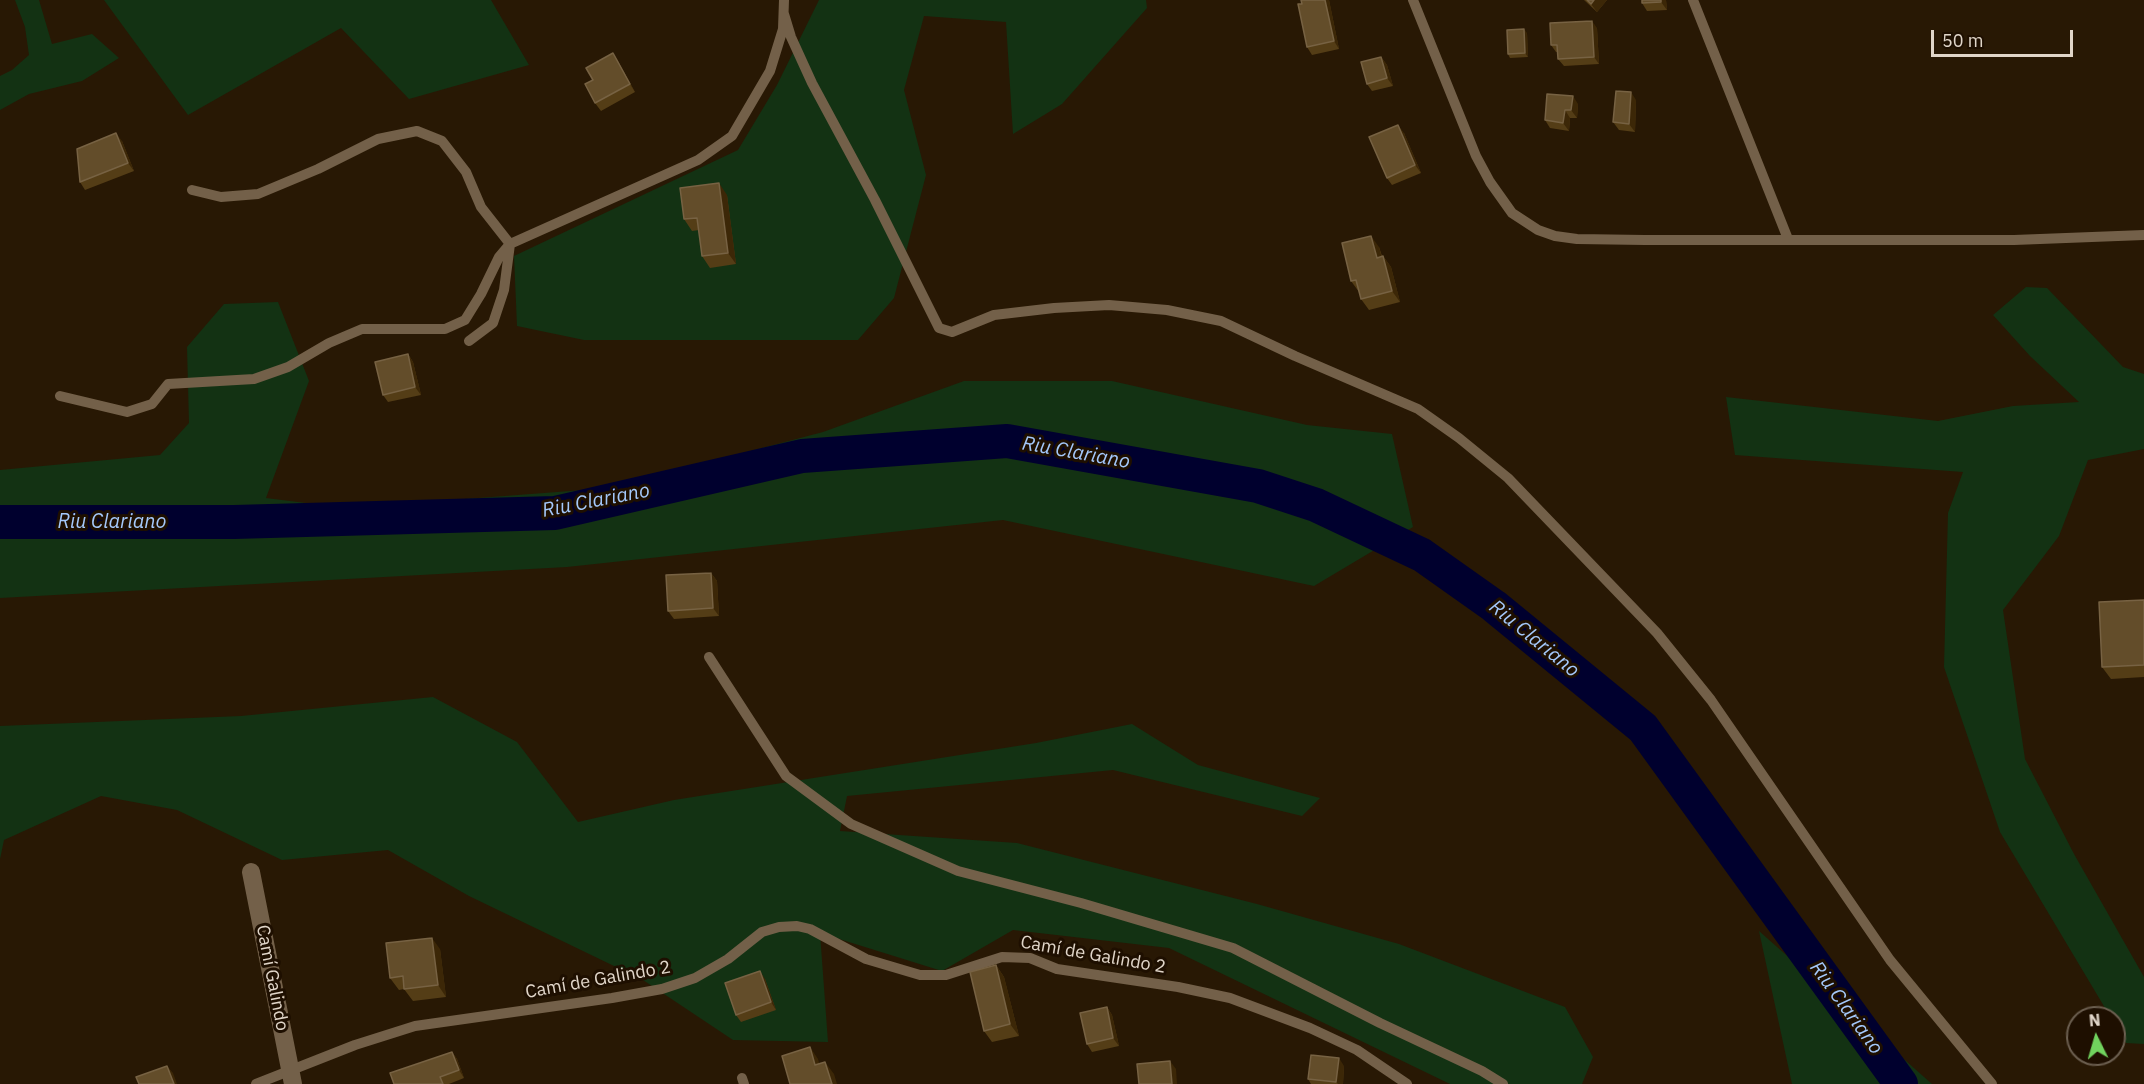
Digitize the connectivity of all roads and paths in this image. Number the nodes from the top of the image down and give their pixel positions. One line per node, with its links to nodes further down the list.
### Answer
1 (784, 0): 4 (lane)
2 (1413, 0): 7 (lane)
3 (1693, 0): 7 (lane)
4 (784, 14): 8 (lane); 17 (lane)
5 (192, 190): 8 (lane)
6 (2144, 235): 7 (lane)
7 (1788, 240)
8 (510, 244): 9 (lane); 10 (lane)
9 (470, 340)
10 (60, 396)
11 (709, 657): 16 (lane)
12 (251, 872): 13 (street, Camí Galindo)
13 (292, 1076): 14 (lane, Camí de Galindo 2); 15 (lane, Camí de Galindo 2)
14 (255, 1084)
15 (1407, 1084)
16 (1503, 1084)
17 (1992, 1084)

